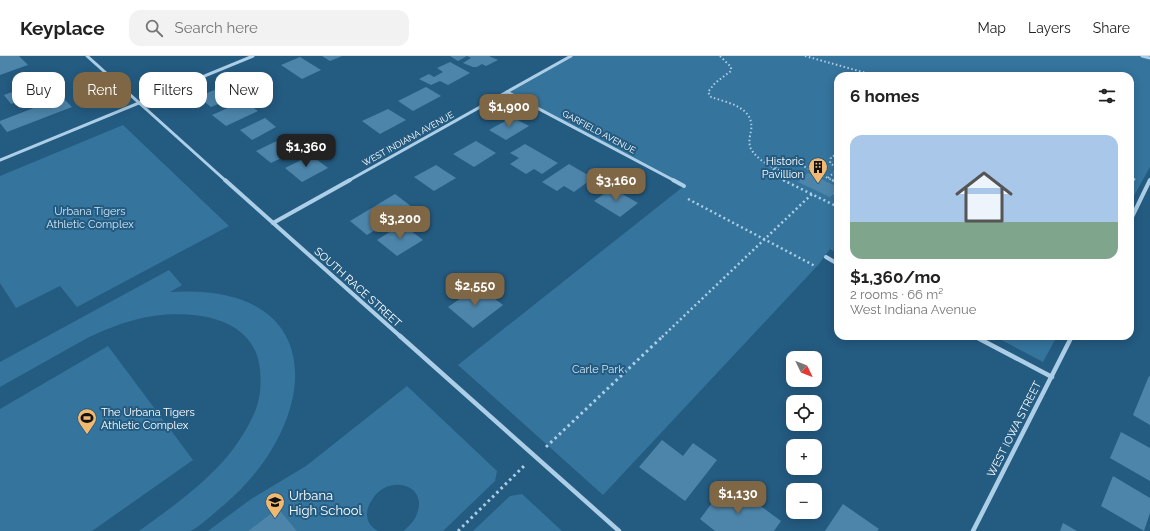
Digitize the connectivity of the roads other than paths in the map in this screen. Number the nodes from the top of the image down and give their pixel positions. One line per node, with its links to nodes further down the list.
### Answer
1 (87, 56): 7 (street, SOUTH RACE STREET)
2 (253, 56): 7 (street)
3 (571, 56): 6 (street, WEST INDIANA AVENUE)
4 (1142, 56): 5 (street)
5 (1150, 58)
6 (507, 92): 10 (street, GARFIELD AVENUE); 14 (street, WEST INDIANA AVENUE)
7 (138, 103): 8 (street); 14 (street, SOUTH RACE STREET)
8 (0, 160)
9 (1150, 180): 11 (street)
10 (684, 186)
11 (1145, 191): 12 (street); 13 (street)
12 (1150, 193)
13 (1134, 213)
14 (273, 223): 20 (street, SOUTH RACE STREET)
15 (826, 258): 16 (street)
16 (834, 262)
17 (982, 340): 19 (street)
18 (1070, 340): 19 (street, WEST IOWA STREET)
19 (1052, 377): 21 (street, WEST IOWA STREET)
20 (619, 531)
21 (973, 531)

